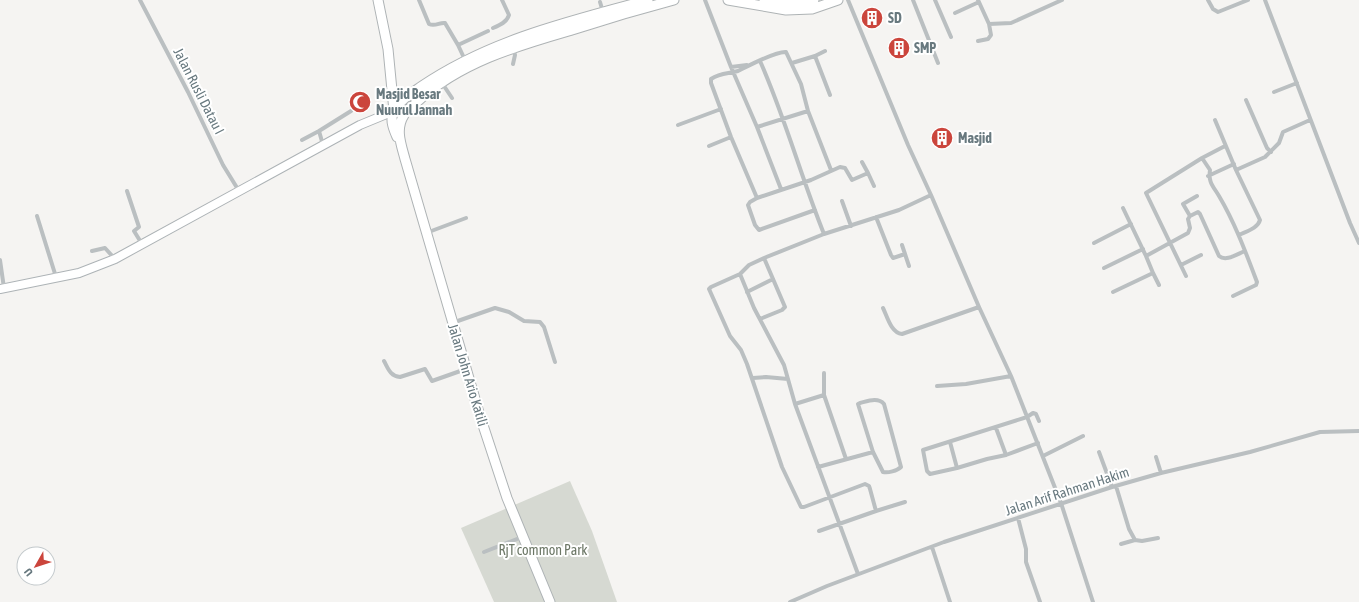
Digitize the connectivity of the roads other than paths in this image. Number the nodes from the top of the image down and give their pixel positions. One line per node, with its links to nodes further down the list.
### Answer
1 (140, 0): 76 (street, Jalan Rusli Datau I)
2 (378, 0): 49 (main road, Jalan John Ario Katili)
3 (419, 0): 29 (street)
4 (502, 0): 25 (street)
5 (648, 0): 21 (main road)
6 (674, 0): 30 (main road)
7 (705, 0): 39 (street)
8 (728, 0): 11 (main road)
9 (764, 0): 10 (main road)
10 (811, 0)
11 (838, 0)
12 (848, 0): 77 (street)
13 (913, 0): 36 (street)
14 (935, 0): 27 (street)
15 (1062, 0): 24 (street)
16 (1208, 0): 17 (street)
17 (1248, 0)
18 (1265, 0): 42 (street)
19 (979, 1): 23 (street); 24 (street)
20 (600, 2): 22 (street)
21 (625, 3): 22 (main road)
22 (603, 12): 33 (main road)
23 (955, 13)
24 (989, 24): 28 (street)
25 (493, 28)
26 (488, 31): 29 (street)
27 (951, 37)
28 (978, 41)
29 (458, 45): 33 (street)
30 (513, 48): 37 (street); 41 (main road)
31 (825, 51): 32 (street)
32 (815, 56): 35 (street); 44 (street)
33 (465, 60): 49 (main road)
34 (760, 61): 35 (street); 38 (street); 52 (street)
35 (792, 63): 50 (street)
36 (938, 63)
37 (513, 64)
38 (750, 65): 39 (street); 40 (street)
39 (731, 67): 40 (street)
40 (733, 73): 47 (street); 56 (street)
41 (442, 83): 45 (street); 51 (main road)
42 (1297, 83): 43 (street); 54 (street)
43 (1274, 92)
44 (830, 95)
45 (452, 98)
46 (1246, 100): 64 (street)
47 (721, 109): 55 (street); 58 (street)
48 (350, 111): 57 (street)
49 (394, 111): 51 (street); 60 (main road, Jalan John Ario Katili); 61 (street)
50 (808, 111): 52 (street); 68 (street)
51 (404, 114): 60 (main road, Jalan John Ario Katili)
52 (783, 119): 56 (street); 72 (street)
53 (1215, 120): 63 (street)
54 (1310, 120): 64 (street); 94 (street)
55 (678, 125)
56 (757, 128): 74 (street)
57 (319, 131): 59 (street); 61 (street)
58 (731, 137): 62 (street); 79 (street)
59 (302, 140)
60 (400, 143): 89 (main road, Jalan John Ario Katili)
61 (323, 145): 76 (street)
62 (709, 146)
63 (1226, 146): 65 (street); 67 (street)
64 (1271, 152): 69 (street)
65 (1202, 158): 71 (street); 92 (street)
66 (862, 162): 70 (street)
67 (1234, 164): 69 (street); 71 (street)
68 (831, 170): 70 (street); 72 (street)
69 (1236, 170): 91 (street)
70 (868, 173): 73 (street)
71 (1208, 176): 91 (street)
72 (805, 182): 74 (street); 82 (street)
73 (874, 186)
74 (781, 189): 79 (street)
75 (127, 190): 95 (street)
76 (239, 191): 95 (street)
77 (931, 195): 85 (street); 119 (street)
78 (1197, 196): 84 (street)
79 (757, 198): 82 (street)
80 (842, 201): 88 (street)
81 (1123, 208): 87 (street)
82 (815, 210): 90 (street)
83 (37, 216): 112 (street)
84 (1190, 216): 92 (street); 99 (street)
85 (876, 217): 88 (street); 100 (street)
86 (466, 218): 89 (street)
87 (1131, 224): 93 (street); 97 (street)
88 (851, 226): 90 (street)
89 (426, 233): 122 (main road, Jalan John Ario Katili)
90 (824, 234): 103 (street)
91 (1239, 235): 99 (street)
92 (1170, 242): 102 (street); 106 (street)
93 (1094, 243)
94 (1359, 243)
95 (142, 244): 104 (street)
96 (902, 245): 100 (street)
97 (1143, 249): 102 (street); 108 (street)
98 (92, 251): 104 (street)
99 (1245, 251): 118 (street)
100 (905, 254): 107 (street)
101 (1201, 255): 106 (street)
102 (1146, 256): 109 (street)
103 (764, 258): 110 (street); 113 (street)
104 (115, 259): 112 (street)
105 (0, 260): 115 (street)
106 (1181, 265): 111 (street)
107 (910, 266)
108 (1104, 268)
109 (1153, 272): 114 (street); 117 (street)
110 (740, 274): 116 (street); 128 (street)
111 (1186, 276)
112 (56, 277): 115 (street)
113 (773, 279): 116 (street); 121 (street)
114 (1159, 285)
115 (2, 289)
116 (747, 292): 121 (street)
117 (1113, 292)
118 (1233, 296)
119 (979, 307): 120 (street); 127 (street)
120 (884, 308)
121 (760, 319): 129 (street)
122 (452, 323): 124 (street); 125 (main road, Jalan John Ario Katili)
123 (384, 361): 125 (street)
124 (555, 362)
125 (466, 369): 157 (main road, Jalan John Ario Katili)
126 (824, 373): 131 (street)
127 (1011, 376): 130 (street); 133 (street)
128 (753, 378): 129 (street); 150 (street)
129 (788, 379): 132 (street)
130 (937, 386)
131 (824, 395): 132 (street); 145 (street)
132 (795, 404): 146 (street)
133 (1027, 417): 134 (street); 135 (street); 139 (street)
134 (1039, 421)
135 (996, 428): 138 (street); 142 (street)
136 (1359, 430): 148 (street, Jalan Arif Rahman Hakim)
137 (1083, 436): 143 (street)
138 (950, 442): 147 (street); 147 (street)
139 (1038, 443): 142 (street); 143 (street)
140 (873, 452): 140 (street); 145 (street)
141 (1099, 452): 149 (street)
142 (1006, 456): 147 (street)
143 (1043, 456): 152 (street)
144 (1156, 457): 148 (street)
145 (846, 459): 146 (street)
146 (818, 467): 150 (street)
147 (957, 468)
148 (1161, 473): 149 (street, Jalan Arif Rahman Hakim)
149 (1114, 487): 152 (street, Jalan Arif Rahman Hakim); 159 (street)
150 (829, 498): 153 (street); 155 (street)
151 (905, 502): 153 (street)
152 (1061, 503): 154 (street, Jalan Arif Rahman Hakim); 168 (street)
153 (876, 511): 155 (street)
154 (1018, 518): 161 (street, Jalan Arif Rahman Hakim); 167 (street)
155 (840, 523): 156 (street); 163 (street)
156 (819, 531)
157 (523, 536): 162 (street); 164 (main road, Jalan John Ario Katili)
158 (1158, 538): 159 (street)
159 (1135, 540): 160 (street)
160 (1121, 544)
161 (932, 547): 163 (street, Jalan Arif Rahman Hakim); 166 (street)
162 (484, 552)
163 (858, 574): 165 (street, Jalan Arif Rahman Hakim)
164 (550, 602)
165 (790, 602)
166 (950, 602)
167 (1040, 602)
168 (1093, 602)

